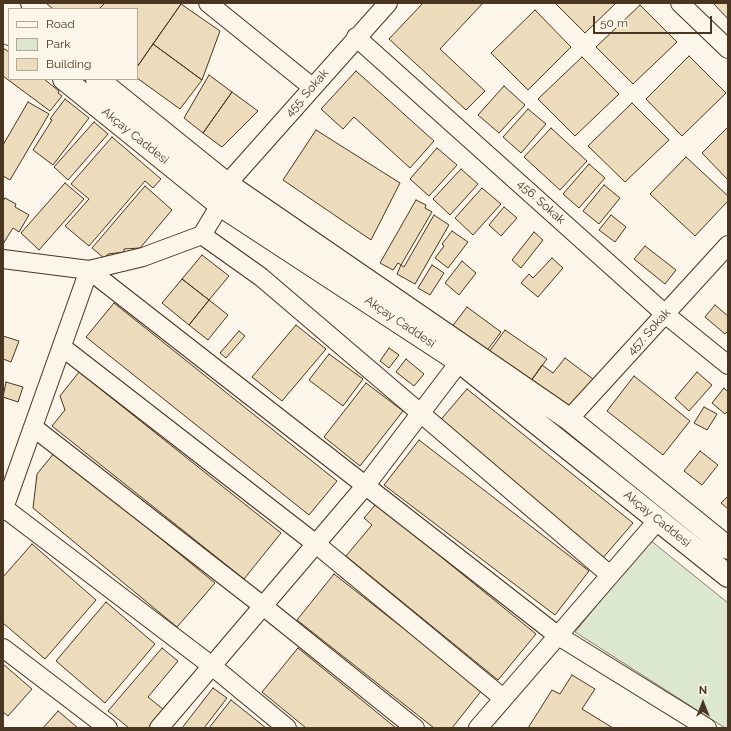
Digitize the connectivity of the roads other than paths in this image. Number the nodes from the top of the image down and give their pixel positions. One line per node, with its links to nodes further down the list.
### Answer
1 (208, 3): 8 (street)
2 (388, 3): 4 (street, 455. Sokak)
3 (680, 3): 5 (street)
4 (356, 37): 8 (street, 455. Sokak); 15 (street, 456. Sokak)
5 (728, 49)
6 (65, 80): 10 (main road, Akçay Caddesi)
7 (98, 80): 9 (main road, Akçay Caddesi)
8 (312, 87): 9 (street, 455. Sokak)
9 (227, 184): 17 (main road, Akçay Caddesi)
10 (220, 205): 11 (street); 17 (main road, Akçay Caddesi)
11 (202, 235): 14 (street); 19 (street)
12 (728, 245): 15 (street, 457. Sokak)
13 (3, 259): 14 (street)
14 (89, 270): 16 (street); 22 (street)
15 (665, 314): 18 (street, 456. Sokak); 20 (street, 457. Sokak)
16 (62, 347): 21 (street); 25 (street)
17 (464, 356): 19 (street); 20 (main road, Akçay Caddesi); 24 (main road, Akçay Caddesi)
18 (728, 365)
19 (420, 414): 22 (street); 27 (street)
20 (569, 419): 26 (main road, Akçay Caddesi)
21 (33, 426): 23 (street); 29 (street)
22 (366, 485): 25 (street); 30 (street)
23 (4, 510): 32 (street)
24 (658, 520): 27 (street); 28 (main road, Akçay Caddesi)
25 (316, 544): 29 (street); 33 (street)
26 (728, 548)
27 (610, 575): 30 (street)
28 (728, 576)
29 (263, 606): 32 (street); 37 (street)
30 (557, 635): 33 (street); 39 (street)
31 (3, 648): 34 (street)
32 (212, 666): 35 (street); 36 (street)
33 (503, 698): 38 (street)
34 (108, 728)
35 (159, 728)
36 (287, 728)
37 (415, 728)
38 (478, 728)
39 (707, 728)

